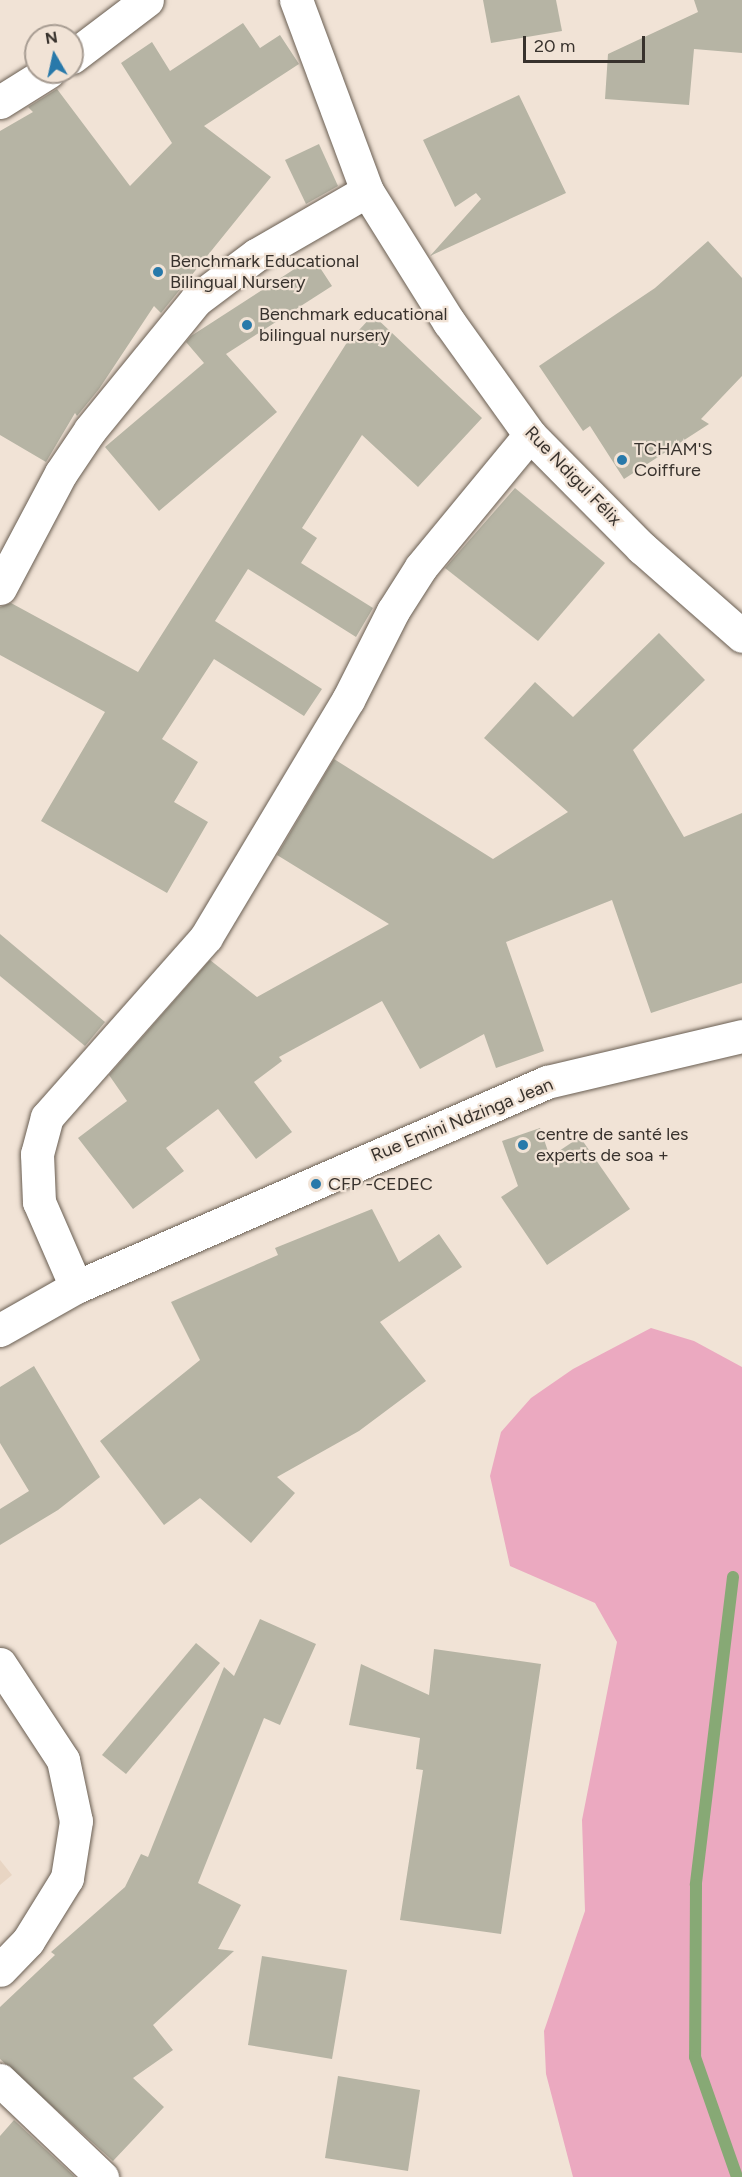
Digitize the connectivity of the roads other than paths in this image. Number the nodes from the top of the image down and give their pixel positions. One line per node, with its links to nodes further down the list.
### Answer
1 (147, 0): 3 (street)
2 (296, 0): 6 (street, Rue Ndigui Félix)
3 (84, 48)
4 (29, 84): 5 (street)
5 (0, 102)
6 (367, 191): 7 (street, Rue Ndigui Félix); 8 (street)
7 (530, 435): 9 (street, Rue Ndigui Félix); 11 (street)
8 (0, 588)
9 (742, 636)
10 (742, 1036): 11 (street, Rue Emini Ndzinga Jean)
11 (76, 1287): 12 (street, Rue Emini Ndzinga Jean)
12 (0, 1330)
13 (0, 1664): 14 (street)
14 (0, 1970)
15 (0, 2080): 16 (street)
16 (102, 2177)

